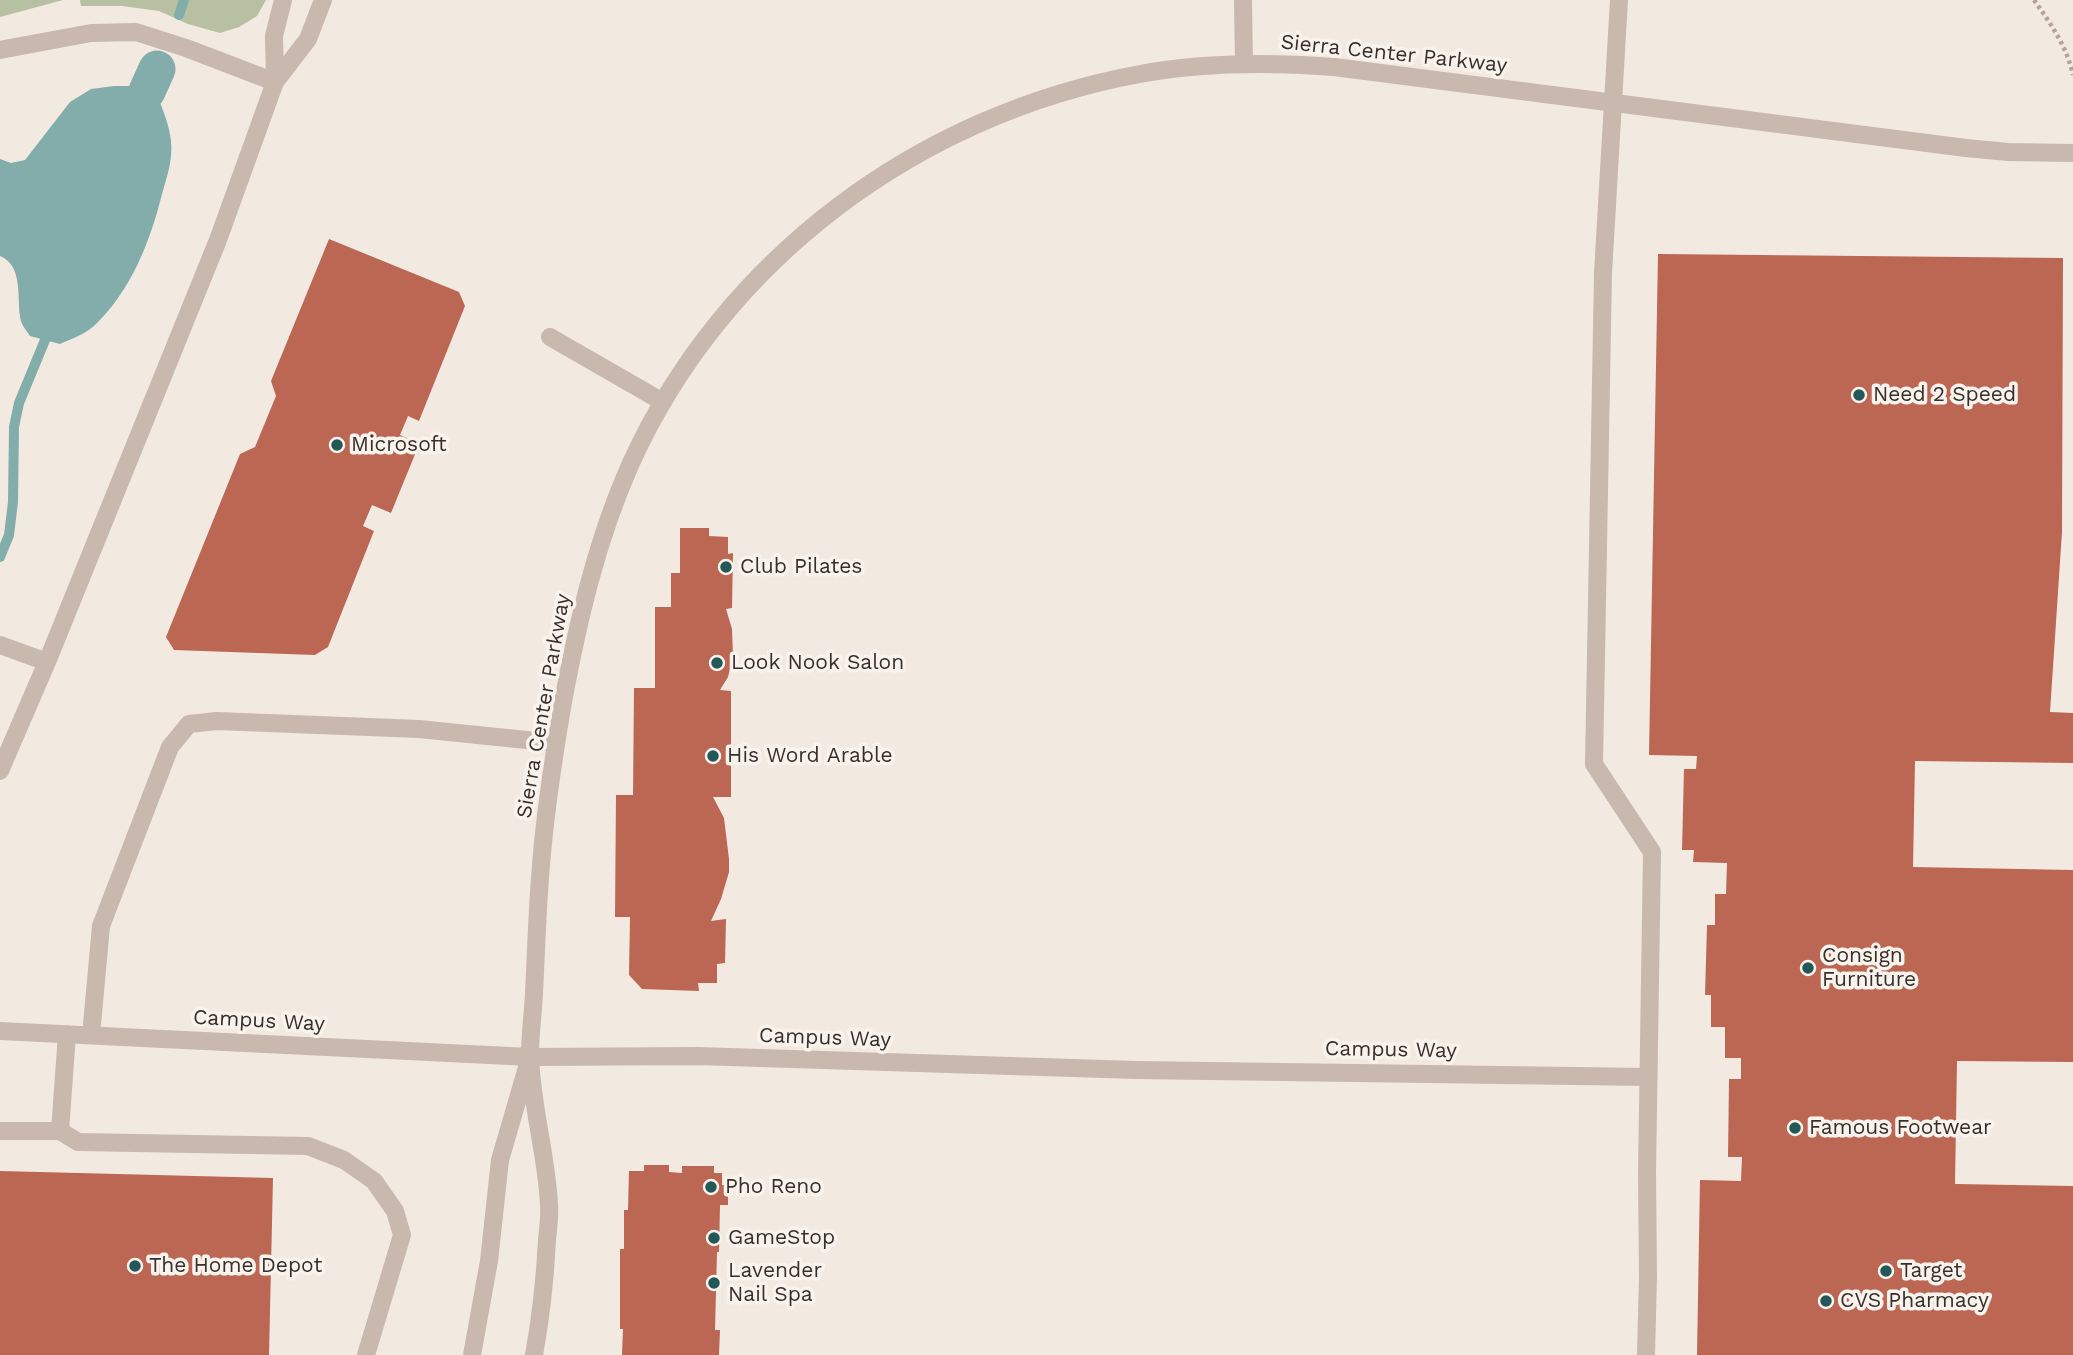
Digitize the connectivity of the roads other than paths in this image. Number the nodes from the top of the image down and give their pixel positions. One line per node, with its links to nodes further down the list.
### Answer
1 (283, 0): 7 (street)
2 (323, 0): 7 (street)
3 (1243, 0): 6 (street)
4 (1619, 0): 8 (street)
5 (0, 50): 7 (street)
6 (1244, 63): 8 (street, Sierra Center Parkway); 11 (street, Sierra Center Parkway)
7 (275, 82): 13 (street)
8 (1613, 103): 9 (street, Sierra Center Parkway); 20 (street)
9 (2073, 153)
10 (550, 337): 11 (street)
11 (663, 402): 14 (street, Sierra Center Parkway)
12 (0, 645): 13 (street)
13 (47, 662): 15 (street)
14 (556, 743): 18 (street); 19 (street, Sierra Center Parkway)
15 (0, 771)
16 (0, 1031): 17 (street, Campus Way)
17 (67, 1034): 18 (street, Campus Way); 22 (street)
18 (91, 1035): 19 (street, Campus Way)
19 (530, 1057): 20 (street, Campus Way); 24 (street, Sierra Center Parkway); 25 (street, Sierra Center Parkway)
20 (1648, 1077): 26 (street)
21 (0, 1131): 22 (street)
22 (60, 1131): 23 (street)
23 (366, 1355)
24 (472, 1355)
25 (534, 1355)
26 (1646, 1355)

